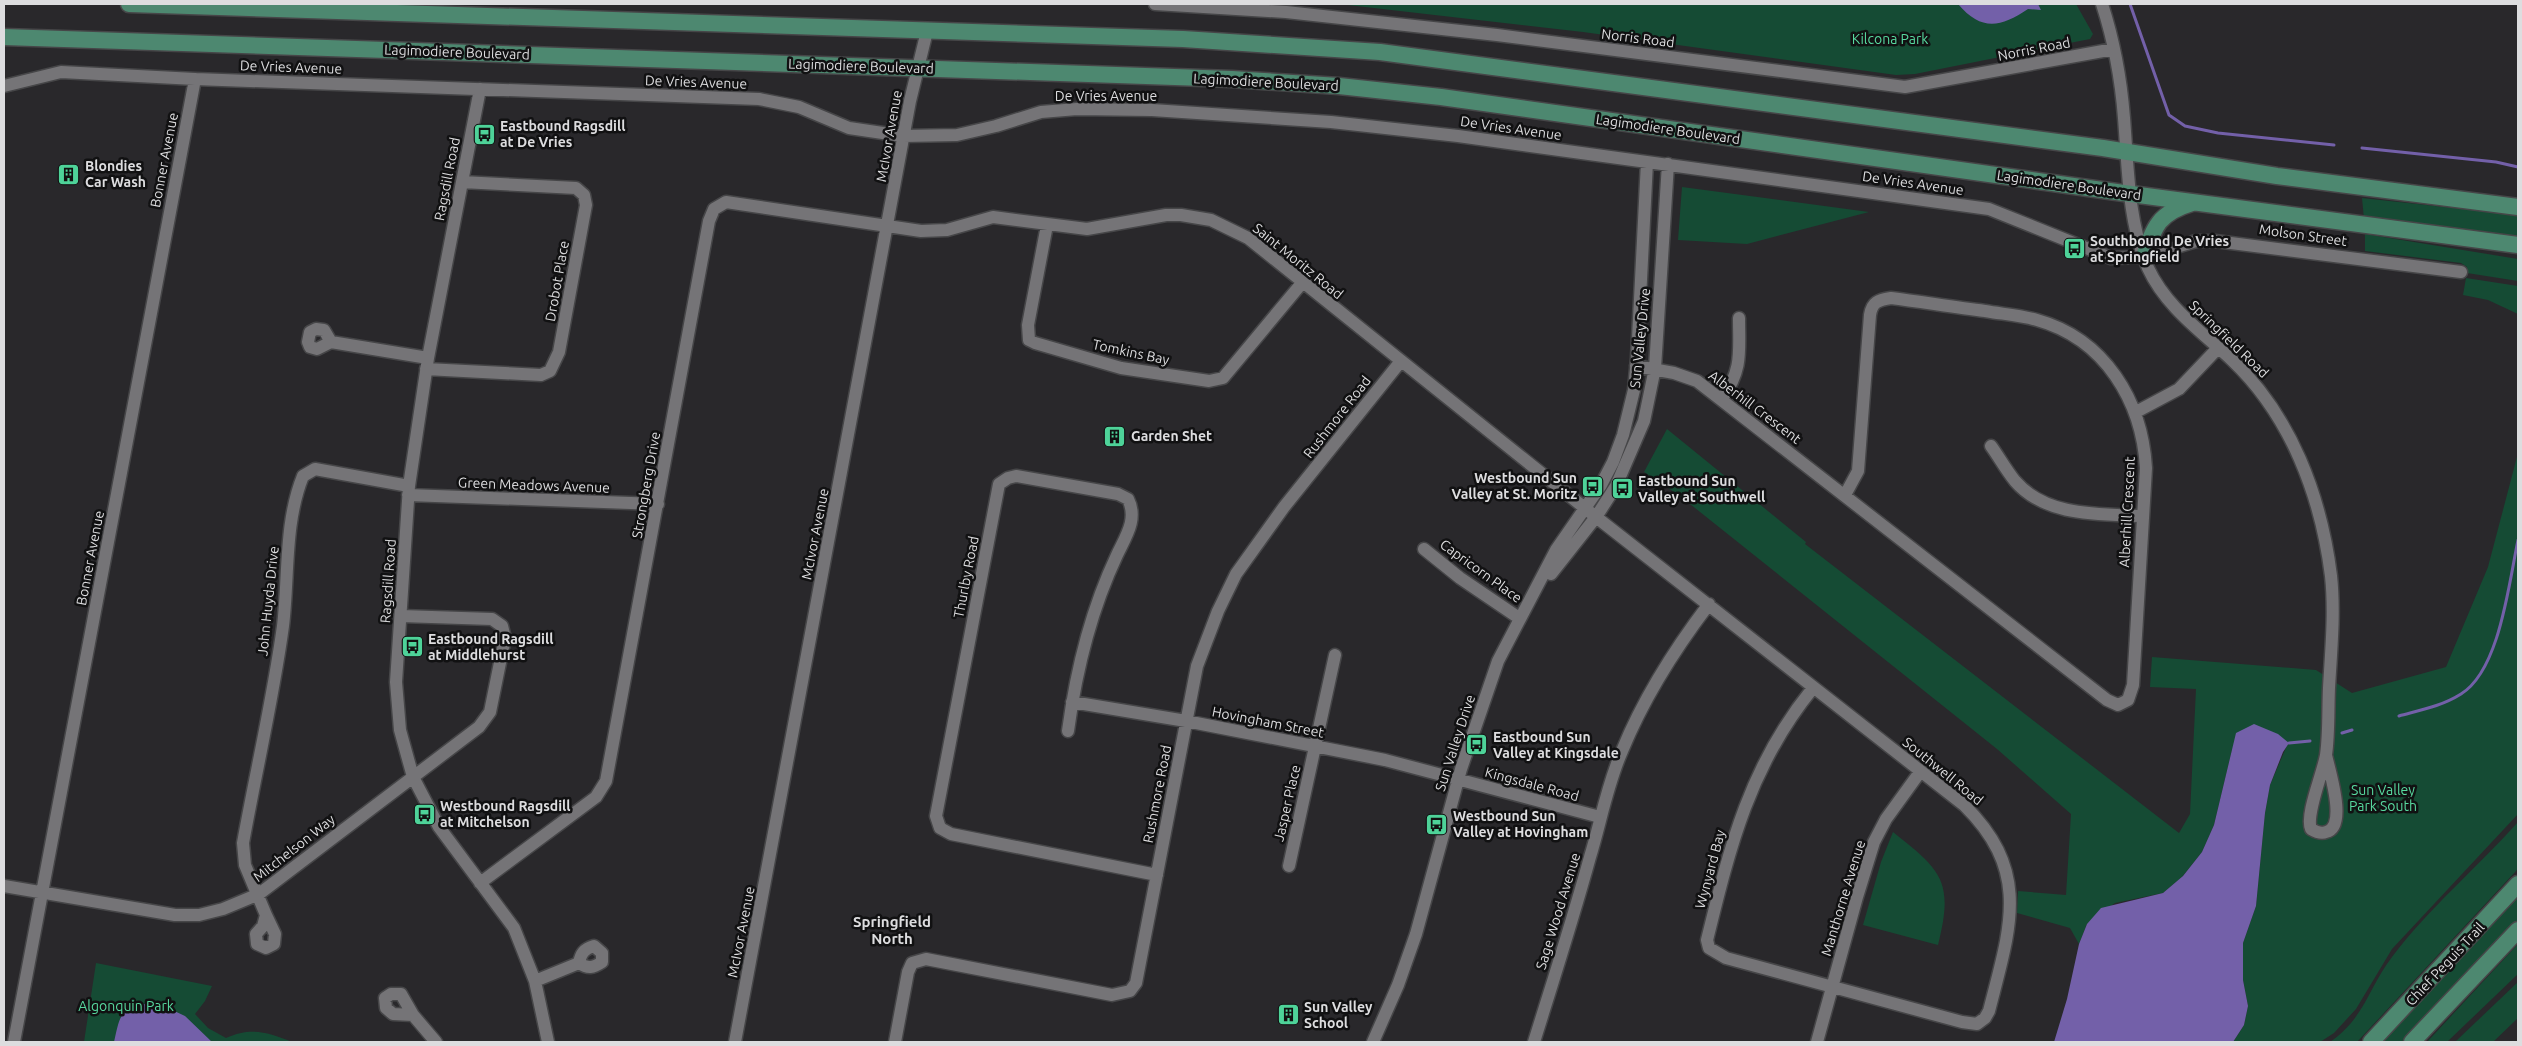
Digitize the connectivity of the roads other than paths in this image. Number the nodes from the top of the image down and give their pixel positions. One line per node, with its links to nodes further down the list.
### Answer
1 (129, 4): 4 (main road)
2 (1155, 4): 6 (street, Norris Road)
3 (2102, 4): 6 (street, Springfield Road)
4 (927, 31): 7 (street, McIvor Avenue); 12 (main road)
5 (4, 37): 7 (main road, Lagimodiere Boulevard)
6 (2114, 49): 12 (street, Springfield Road)
7 (916, 68): 11 (street, McIvor Avenue); 16 (main road, Lagimodiere Boulevard)
8 (195, 79): 9 (street, De Vries Avenue); 10 (street, De Vries Avenue); 62 (street, Bonner Avenue)
9 (4, 86)
10 (480, 89): 11 (street, De Vries Avenue); 15 (street, Ragsdill Road)
11 (903, 136): 13 (street, De Vries Avenue); 20 (street, McIvor Avenue)
12 (2126, 152): 16 (street, Springfield Road); 18 (main road)
13 (1647, 162): 14 (street, De Vries Avenue); 30 (street, Sun Valley Drive)
14 (1668, 164): 22 (street, De Vries Avenue); 31 (street, Sun Valley Drive)
15 (462, 182): 29 (street, Ragsdill Road); 29 (street, Drobot Place)
16 (2131, 194): 17 (main road, Lagimodiere Boulevard); 22 (street, Springfield Road)
17 (2194, 202): 21 (main road, Lagimodiere Boulevard); 22 (main road)
18 (2518, 208)
19 (1047, 225): 20 (street, Saint Moritz Road); 24 (street, Saint Moritz Road); 24 (street, Tomkins Bay)
20 (888, 226): 37 (street, Strongberg Drive); 73 (street, McIvor Avenue)
21 (2518, 245)
22 (2144, 257): 23 (street, Molson Street); 27 (street, Springfield Road)
23 (2461, 272)
24 (1302, 283): 28 (street, Saint Moritz Road)
25 (1740, 318): 32 (street)
26 (331, 342): 29 (street)
27 (2218, 348): 33 (street); 52 (street, Springfield Road)
28 (1401, 361): 38 (street, Saint Moritz Road); 49 (street, Rushmore Road)
29 (427, 364): 35 (street, Ragsdill Road)
30 (1636, 366): 31 (street, Alberhill Crescent); 38 (street, Sun Valley Drive)
31 (1655, 368): 32 (street, Alberhill Crescent); 40 (street, Sun Valley Drive)
32 (1722, 399): 36 (street, Alberhill Crescent)
33 (2136, 412): 36 (street, Alberhill Crescent); 39 (street, Alberhill Crescent)
34 (1991, 446): 39 (street)
35 (409, 490): 37 (street, Green Meadows Avenue); 44 (street, Ragsdill Road); 63 (street, John Huyda Drive)
36 (1845, 495): 39 (street, Alberhill Crescent)
37 (658, 504): 59 (street, Strongberg Drive)
38 (1585, 508): 40 (street, Saint Moritz Road); 42 (street, Sun Valley Drive)
39 (2142, 516)
40 (1596, 517): 42 (street, Sun Valley Drive); 43 (street, Southwell Road)
41 (1424, 548): 45 (street, Capricorn Place)
42 (1531, 600): 45 (street, Sun Valley Drive)
43 (1709, 604): 47 (street, Southwell Road); 56 (street, Sage Wood Avenue)
44 (401, 616): 54 (street, Ragsdill Road); 54 (street, Mitchelson Way)
45 (1519, 618): 55 (street, Sun Valley Drive)
46 (1335, 655): 51 (street, Jasper Place)
47 (1813, 688): 53 (street, Southwell Road); 68 (street, Wynyard Bay)
48 (1072, 702): 49 (street, Hovingham Street); 50 (street, Thurlby Road); 58 (street, Thurlby Road)
49 (1186, 721): 51 (street, Hovingham Street); 58 (street, Rushmore Road)
50 (1068, 731)
51 (1315, 747): 55 (street, Hovingham Street); 57 (street, Jasper Place)
52 (2326, 755): 52 (street, Springfield Road)
53 (1920, 772): 68 (street, Manthorne Avenue); 68 (street, Southwell Road)
54 (413, 777): 59 (street, Ragsdill Road); 63 (street, Mitchelson Way)
55 (1458, 780): 56 (street, Kingsdale Road); 75 (street, Sun Valley Drive)
56 (1600, 818): 76 (street, Sage Wood Avenue)
57 (1289, 866)
58 (1157, 875): 74 (street, Rushmore Road)
59 (480, 883): 67 (street, Ragsdill Road)
60 (2518, 884): 78 (main road, Chief Peguis Trail)
61 (4, 886): 62 (street, Mitchelson Way)
62 (42, 893): 63 (street, Mitchelson Way); 70 (street, Bonner Avenue)
63 (258, 894): 64 (street, John Huyda Drive)
64 (266, 915)
65 (2518, 930): 79 (main road)
66 (579, 964): 67 (street)
67 (535, 981): 72 (street, Ragsdill Road)
68 (1832, 987): 77 (street, Manthorne Avenue)
69 (413, 1014): 71 (street)
70 (14, 1042)
71 (436, 1042)
72 (548, 1042)
73 (735, 1042)
74 (895, 1042)
75 (1373, 1042)
76 (1534, 1042)
77 (1817, 1042)
78 (2371, 1042)
79 (2412, 1042)

